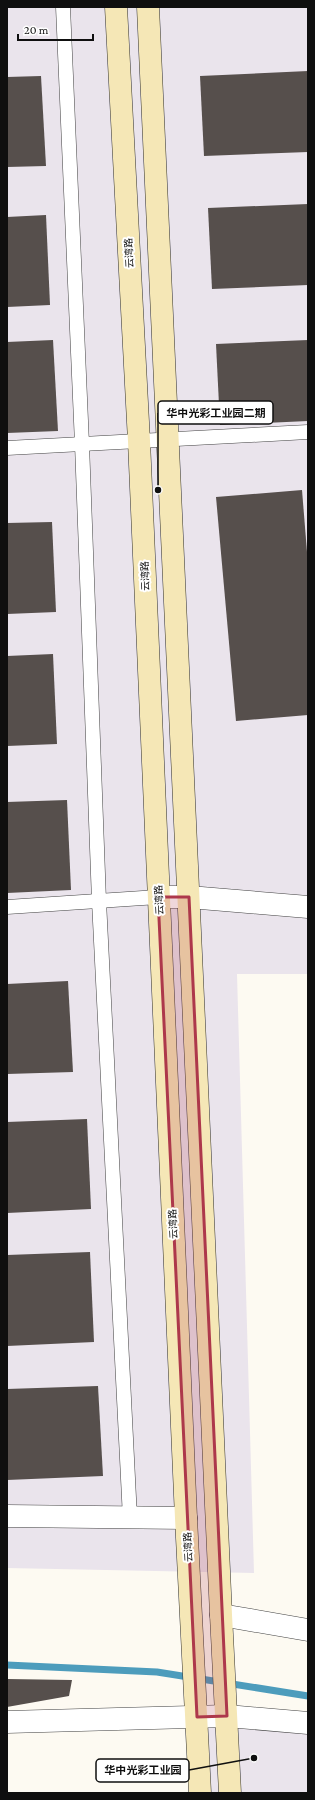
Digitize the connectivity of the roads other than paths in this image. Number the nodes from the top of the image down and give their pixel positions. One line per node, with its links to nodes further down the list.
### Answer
1 (63, 7): 7 (lane)
2 (116, 7): 6 (main road, 云湾路)
3 (148, 7): 5 (main road)
4 (308, 432): 5 (lane)
5 (168, 439): 6 (lane); 10 (main road)
6 (139, 441): 7 (lane); 9 (main road, 云湾路)
7 (82, 444): 8 (lane); 11 (lane)
8 (7, 448)
9 (158, 897): 10 (street); 11 (lane); 16 (main road, 云湾路)
10 (189, 897): 12 (street); 17 (main road)
11 (99, 901): 13 (lane); 15 (lane)
12 (308, 907)
13 (7, 908)
14 (7, 1516): 15 (street)
15 (130, 1518): 16 (street)
16 (186, 1518): 19 (main road, 云湾路)
17 (221, 1615): 18 (street); 20 (main road)
18 (308, 1630)
19 (197, 1711): 20 (street); 21 (street); 23 (main road, 云湾路)
20 (227, 1711): 22 (street); 24 (main road)
21 (7, 1722)
22 (308, 1723)
23 (200, 1793)
24 (230, 1793)

